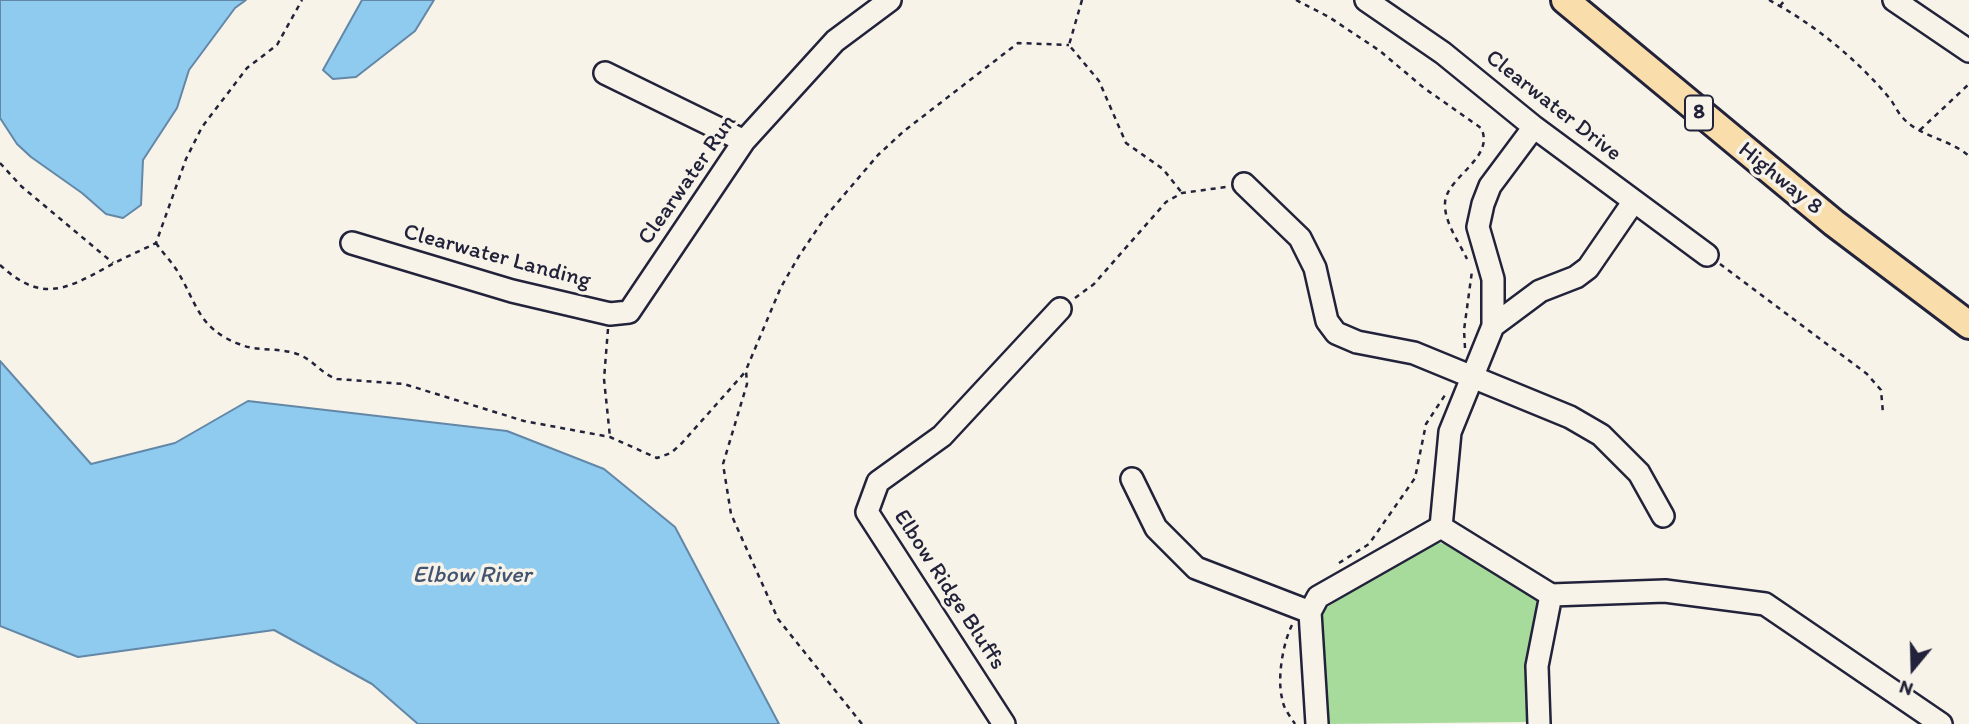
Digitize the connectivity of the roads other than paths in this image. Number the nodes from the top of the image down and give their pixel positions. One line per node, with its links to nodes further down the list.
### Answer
1 (890, 0): 8 (street, Clearwater Run)
2 (1366, 0): 7 (street, Clearwater Drive)
3 (1565, 0): 15 (main road, Highway 8 / 8)
4 (1894, 0): 5 (street)
5 (1969, 51)
6 (605, 73): 8 (street)
7 (1534, 127): 10 (street, Clearwater Drive); 16 (street)
8 (744, 141): 14 (street, Clearwater Run)
9 (1244, 184): 17 (street)
10 (1634, 201): 12 (street, Clearwater Drive); 16 (street)
11 (352, 243): 14 (street, Clearwater Landing)
12 (1707, 255)
13 (1060, 309): 23 (street, Elbow Ridge Bluffs)
14 (620, 313)
15 (1969, 325)
16 (1493, 326): 17 (street)
17 (1473, 376): 19 (street); 20 (street)
18 (1132, 479): 22 (street)
19 (1663, 516)
20 (1441, 527): 21 (street); 22 (street)
21 (1550, 595): 25 (street); 26 (street)
22 (1310, 612): 24 (street)
23 (1004, 724)
24 (1317, 724)
25 (1539, 724)
26 (1941, 724)

